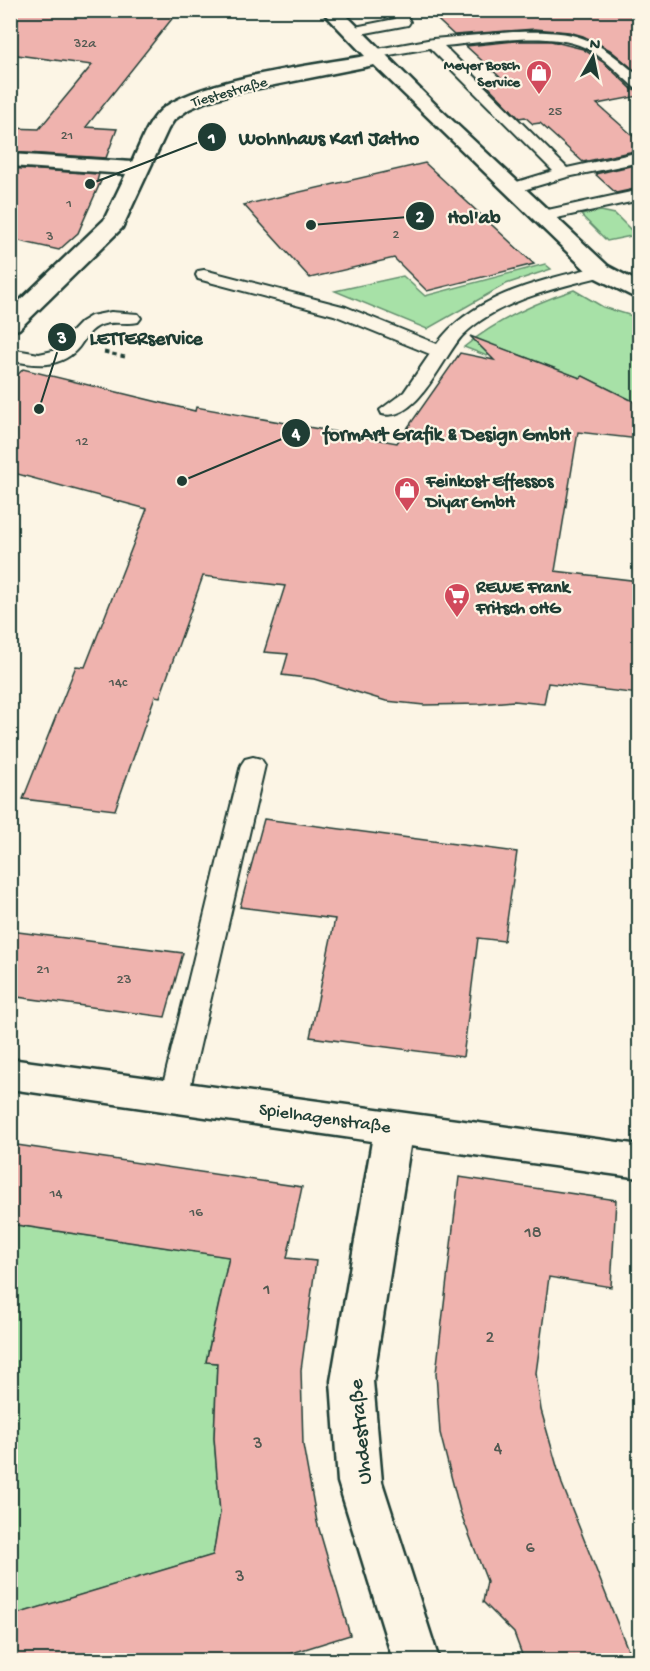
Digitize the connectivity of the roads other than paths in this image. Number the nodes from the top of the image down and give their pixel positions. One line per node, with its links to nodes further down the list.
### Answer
1 (330, 10): 3 (street)
2 (397, 10): 3 (lane)
3 (350, 32): 5 (street)
4 (433, 43): 5 (lane); 6 (lane); 10 (lane)
5 (374, 57): 9 (street, Tiestestraße); 11 (street)
6 (639, 85)
7 (639, 157): 10 (lane)
8 (10, 160): 9 (street)
9 (140, 169): 18 (street, Tiestestraße)
10 (564, 173): 11 (lane)
11 (513, 188): 13 (street)
12 (639, 195): 13 (lane)
13 (543, 216): 14 (street)
14 (600, 271): 16 (street); 19 (lane)
15 (204, 275): 19 (lane)
16 (639, 293)
17 (132, 318): 20 (lane)
18 (10, 324)
19 (442, 352): 21 (lane)
20 (10, 354)
21 (389, 410)
22 (253, 765): 24 (lane)
23 (10, 1074): 24 (street, Spielhagenstraße)
24 (174, 1097): 25 (street, Spielhagenstraße)
25 (394, 1126): 26 (street, Spielhagenstraße); 27 (street, Uhdestraße)
26 (639, 1162)
27 (416, 1660)

